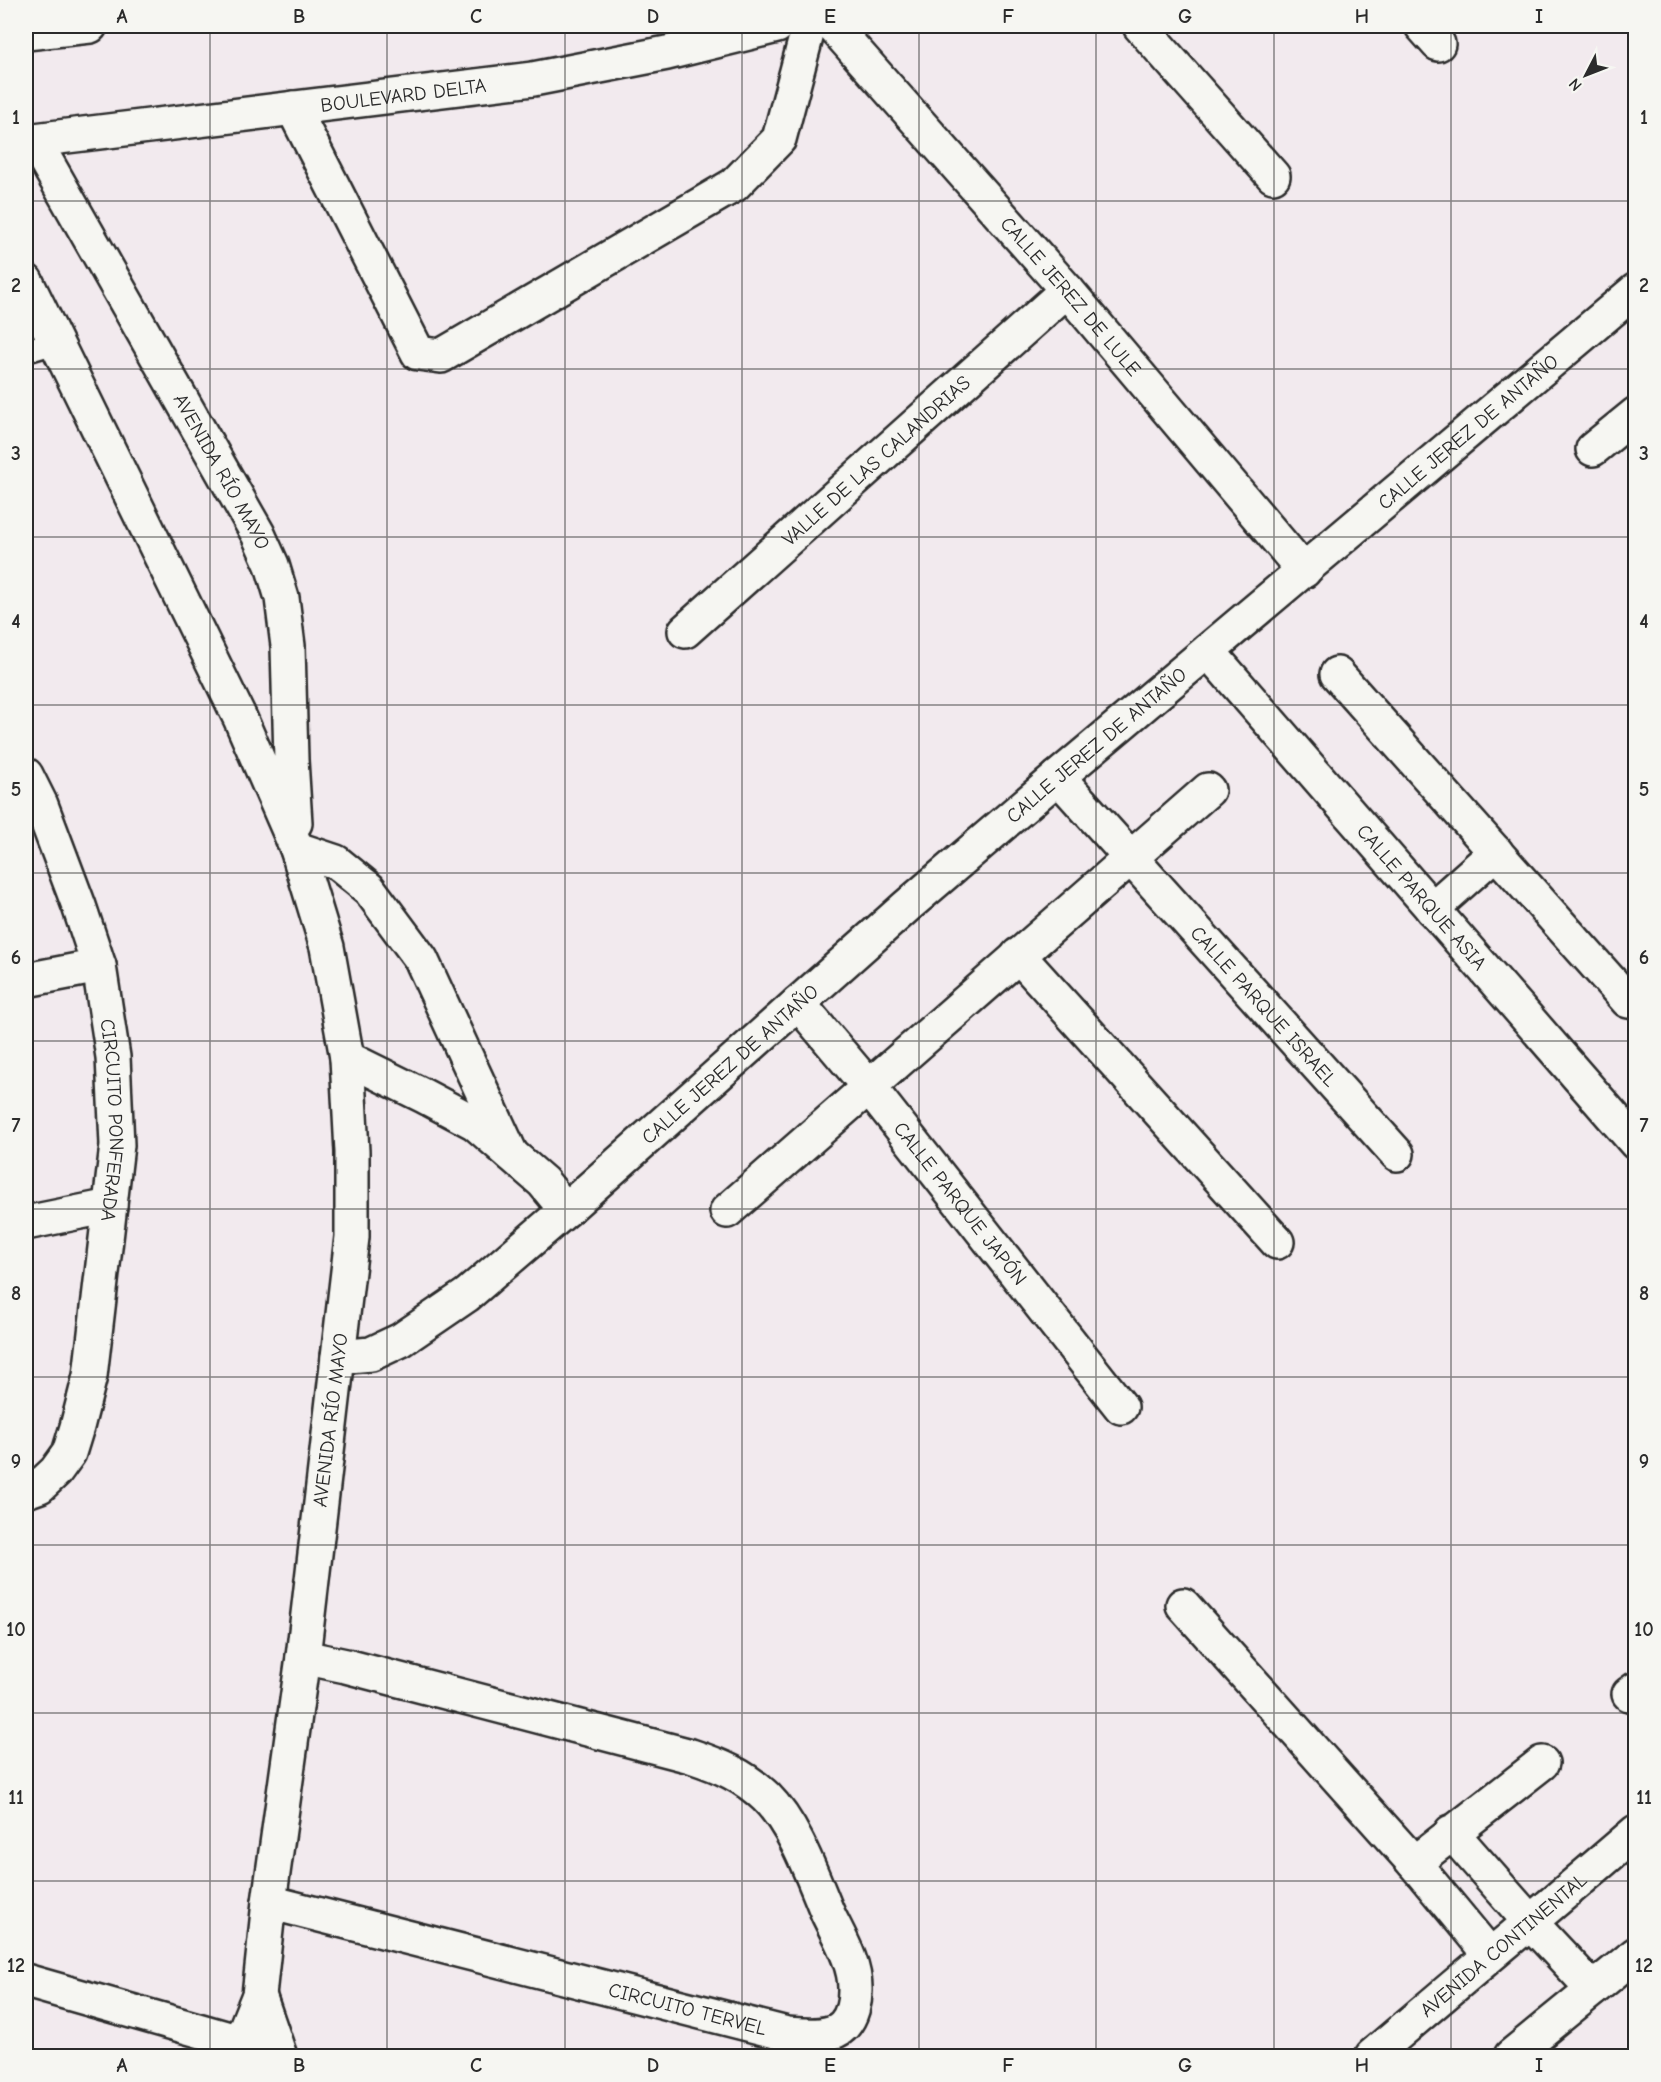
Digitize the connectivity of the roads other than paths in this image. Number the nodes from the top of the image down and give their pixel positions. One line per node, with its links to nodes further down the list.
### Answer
1 (90, 26): 6 (street)
2 (777, 26): 7 (street, BOULEVARD DELTA)
3 (809, 26): 7 (street)
4 (833, 26): 11 (street, CALLE JEREZ DE LULE)
5 (1140, 26): 9 (street)
6 (26, 33)
7 (294, 108): 8 (street, BOULEVARD DELTA)
8 (28, 137): 23 (street, AVENIDA RÍO MAYO)
9 (1273, 176)
10 (26, 281): 13 (street, AVENIDA RÍO MAYO)
11 (1067, 290): 16 (street, CALLE JEREZ DE LULE); 17 (street, VALLE DE LAS CALANDRIAS)
12 (1635, 290): 16 (street, CALLE JEREZ DE ANTAÑO)
13 (38, 330): 23 (street, AVENIDA RÍO MAYO)
14 (1635, 414): 15 (street)
15 (1593, 449)
16 (1304, 571): 18 (street, CALLE JEREZ DE ANTAÑO)
17 (685, 631)
18 (1208, 651): 21 (street, CALLE JEREZ DE ANTAÑO); 26 (street, CALLE PARQUE ASIA)
19 (1337, 674): 24 (street)
20 (26, 775): 28 (street, CIRCUITO PONFERADA)
21 (1058, 777): 25 (street, CALLE PARQUE ISRAEL); 31 (street, CALLE JEREZ DE ANTAÑO)
22 (1208, 790): 25 (street)
23 (297, 849): 32 (street, AVENIDA RÍO MAYO); 35 (street)
24 (1496, 852): 26 (street); 30 (street)
25 (1131, 858): 27 (street); 36 (street, CALLE PARQUE ISRAEL)
26 (1432, 909): 34 (street, CALLE PARQUE ASIA)
27 (1018, 955): 33 (street); 41 (street)
28 (99, 966): 29 (street); 37 (street, CIRCUITO PONFERADA)
29 (26, 980)
30 (1628, 1001)
31 (798, 1003): 33 (street, CALLE PARQUE JAPÓN); 38 (street, CALLE JEREZ DE ANTAÑO)
32 (347, 1058): 35 (street); 42 (street, AVENIDA RÍO MAYO)
33 (869, 1087): 39 (street); 43 (street, CALLE PARQUE JAPÓN)
34 (1635, 1143)
35 (511, 1154): 38 (street)
36 (1397, 1154)
37 (110, 1206): 40 (street); 44 (street, CIRCUITO PONFERADA)
38 (566, 1210): 42 (street, CALLE JEREZ DE ANTAÑO)
39 (727, 1211)
40 (26, 1223)
41 (1277, 1242)
42 (338, 1357): 46 (street, AVENIDA RÍO MAYO)
43 (1121, 1407)
44 (26, 1491)
45 (1183, 1605): 50 (street)
46 (303, 1657): 51 (street, AVENIDA RÍO MAYO); 51 (street, CIRCUITO TERVEL)
47 (1542, 1763): 48 (street)
48 (1451, 1832): 50 (street); 52 (street)
49 (1635, 1832): 52 (street, AVENIDA CONTINENTAL)
50 (1414, 1863): 54 (street)
51 (269, 1902): 57 (street, AVENIDA RÍO MAYO)
52 (1531, 1923): 54 (street, AVENIDA CONTINENTAL); 56 (street)
53 (1635, 1954): 56 (street)
54 (1490, 1955): 61 (street, AVENIDA CONTINENTAL)
55 (26, 1982): 58 (street)
56 (1593, 1989): 62 (street)
57 (259, 1995): 58 (street, AVENIDA RÍO MAYO); 60 (street, AVENIDA RÍO MAYO)
58 (240, 2049): 59 (street)
59 (272, 2056)
60 (280, 2056)
61 (1372, 2056)
62 (1511, 2056)

